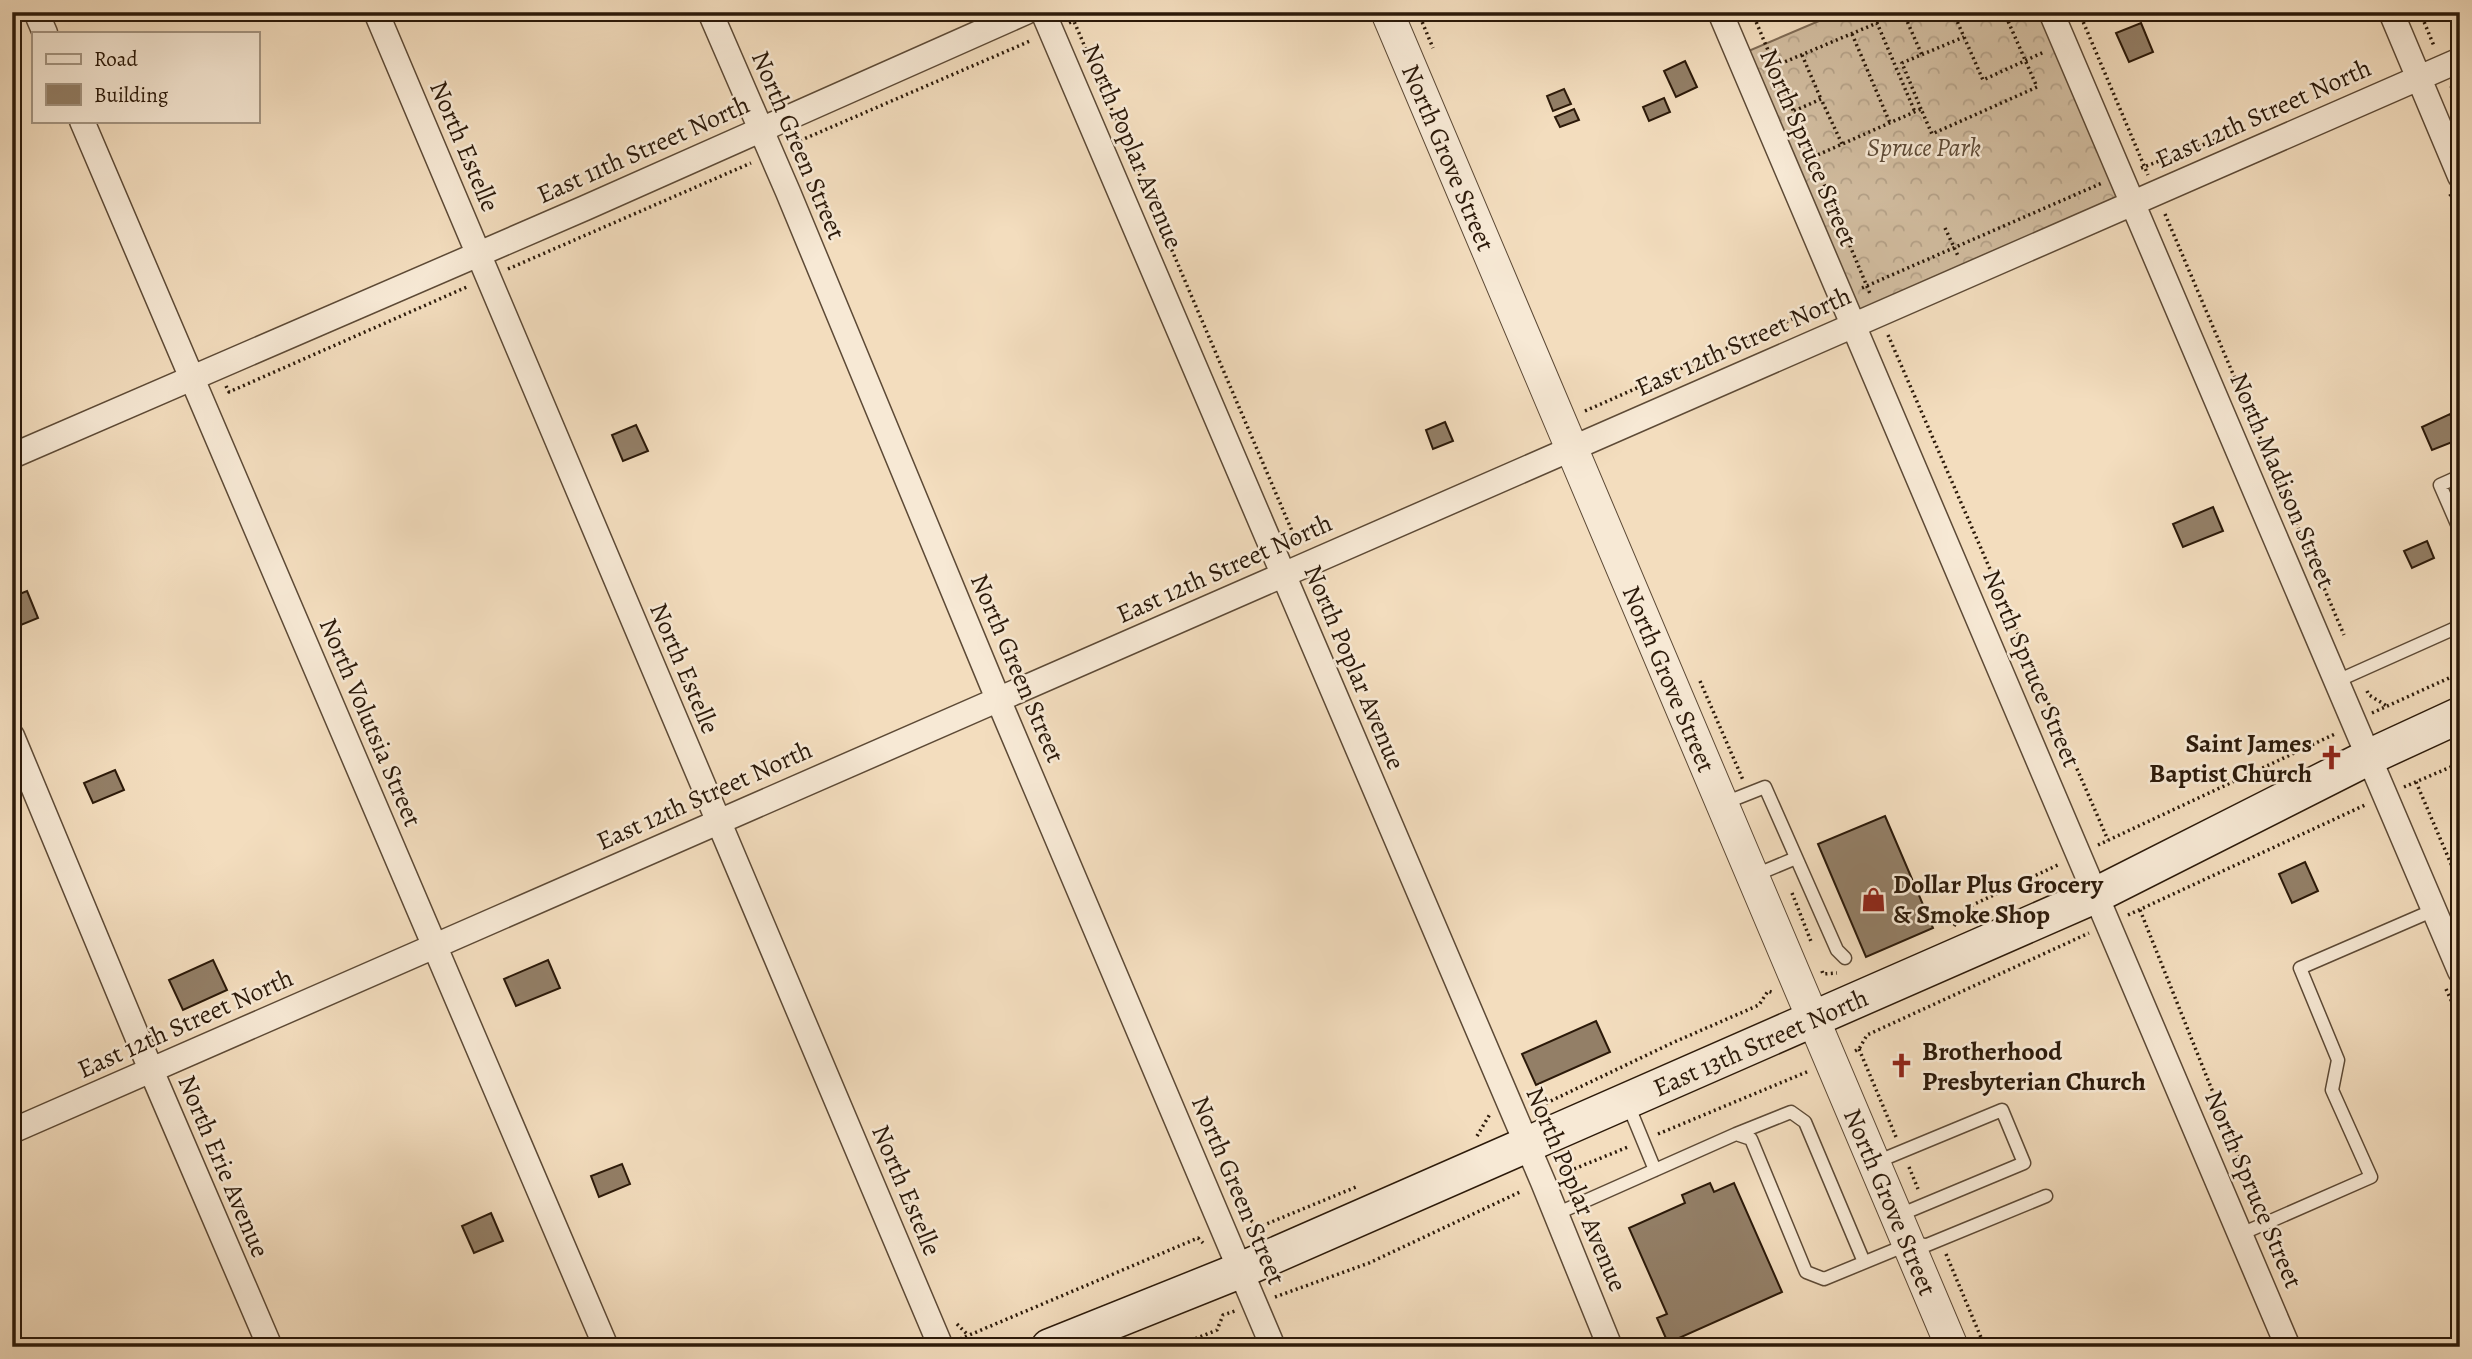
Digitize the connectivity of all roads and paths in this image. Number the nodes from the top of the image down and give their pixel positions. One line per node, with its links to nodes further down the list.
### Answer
1 (36, 12): 15 (street)
2 (376, 12): 42 (street, North Estelle)
3 (710, 12): 32 (street, North Green Street)
4 (1026, 12): 32 (street, East 11th Street North)
5 (1044, 12): 51 (street, North Poplar Avenue)
6 (1387, 12): 47 (street, North Grove Street)
7 (1720, 12): 45 (street, North Spruce Street)
8 (1752, 12): 24 (path)
9 (1903, 12): 21 (path)
10 (1953, 12): 18 (path)
11 (2004, 12): 22 (path)
12 (2051, 12): 37 (street, North Madison Street)
13 (2079, 12): 36 (path)
14 (2390, 12): 25 (street)
15 (45, 32)
16 (1852, 34): 20 (path); 29 (path); 31 (path)
17 (2460, 34): 25 (path)
18 (1964, 37): 21 (path); 22 (path)
19 (2045, 52): 22 (path)
20 (1802, 55): 24 (path); 26 (path)
21 (1922, 55): 27 (path)
22 (2025, 60): 27 (path)
23 (2460, 60): 25 (street, East 12th Street North)
24 (1775, 66): 28 (path)
25 (2414, 67): 38 (street); 39 (street, East 12th Street North)
26 (1821, 99): 28 (path); 34 (path)
27 (1921, 109): 29 (path)
28 (1794, 111): 35 (path)
29 (1915, 112): 31 (path)
30 (82, 122): 46 (street, North Volutsia Street)
31 (1890, 123): 34 (path)
32 (761, 130): 42 (street, East 11th Street North); 55 (street, North Green Street)
33 (2238, 131): 36 (path)
34 (1842, 144): 35 (path)
35 (1813, 157): 44 (path)
36 (2144, 167): 37 (path); 39 (path)
37 (2120, 176): 40 (street, North Madison Street)
38 (2460, 176)
39 (2156, 193): 40 (street, East 12th Street North); 54 (path)
40 (2132, 203): 44 (street, East 12th Street North); 54 (street, North Madison Street)
41 (1945, 228): 43 (path)
42 (478, 254): 46 (street, East 11th Street North); 65 (street, North Estelle)
43 (1959, 258)
44 (1879, 314): 45 (street, East 12th Street North); 66 (path)
45 (1852, 326): 47 (street, East 12th Street North); 67 (street, North Spruce Street)
46 (191, 377): 48 (street, East 11th Street North); 75 (street, North Volutsia Street)
47 (1572, 448): 51 (street, East 12th Street North); 64 (street, North Grove Street)
48 (12, 456)
49 (2460, 476): 50 (lane)
50 (2460, 531)
51 (1283, 575): 55 (street, East 12th Street North); 86 (street, North Poplar Avenue)
52 (2460, 626): 54 (lane)
53 (2460, 673): 56 (path)
54 (2348, 676): 56 (path); 58 (street, North Madison Street)
55 (998, 699): 65 (street, East 12th Street North); 99 (street, North Green Street)
56 (2387, 706): 58 (path)
57 (2460, 715): 60 (main road, East 13th Street North)
58 (2354, 723): 60 (street, North Madison Street); 66 (path)
59 (12, 736): 83 (street, North Erie Avenue)
60 (2369, 757): 63 (street, North Madison Street); 71 (main road, East 13th Street North)
61 (2460, 763): 62 (path)
62 (2416, 782): 63 (path); 70 (path)
63 (2385, 796): 72 (path); 73 (street, North Madison Street)
64 (1722, 804): 68 (lane); 69 (street, North Grove Street)
65 (718, 822): 75 (street, East 12th Street North); 102 (street, North Estelle)
66 (2108, 840): 67 (path)
67 (2079, 854): 71 (street, North Spruce Street); 74 (path)
68 (1796, 858): 69 (lane); 76 (lane)
69 (1753, 876): 81 (street, North Grove Street)
70 (2460, 885)
71 (2102, 910): 72 (path); 81 (main road, East 13th Street North); 82 (path); 98 (street, North Spruce Street)
72 (2140, 910): 96 (path)
73 (2434, 910): 77 (street, North Madison Street); 96 (lane)
74 (1943, 930)
75 (434, 947): 83 (street, East 12th Street North); 104 (street, North Volutsia Street)
76 (1845, 958)
77 (2460, 971)
78 (1849, 972): 79 (path)
79 (1823, 974)
80 (1778, 995): 86 (path)
81 (1813, 1019): 82 (street, North Grove Street); 84 (main road, East 13th Street North)
82 (1831, 1061): 89 (path); 90 (street, North Grove Street)
83 (151, 1070): 85 (street, East 12th Street North); 103 (street, North Erie Avenue)
84 (1626, 1102): 86 (main road, East 13th Street North); 89 (lane)
85 (12, 1131)
86 (1521, 1132): 88 (path); 92 (street, North Poplar Avenue); 99 (main road, East 13th Street North)
87 (1736, 1134): 91 (lane); 100 (lane); 100 (lane)
88 (1467, 1140)
89 (1643, 1141): 91 (lane); 92 (path)
90 (1874, 1163): 97 (street, North Grove Street); 97 (lane)
91 (1655, 1170): 95 (lane)
92 (1543, 1182): 95 (street, North Poplar Avenue); 101 (path)
93 (1361, 1185): 99 (path)
94 (2046, 1196): 97 (lane)
95 (1556, 1213): 108 (street, North Poplar Avenue)
96 (2266, 1223): 98 (lane)
97 (1903, 1230): 100 (lane); 109 (street, North Grove Street)
98 (2241, 1234): 110 (street, North Spruce Street)
99 (1234, 1255): 101 (street, North Green Street); 102 (path); 105 (main road, East 13th Street North)
100 (1864, 1262)
101 (1255, 1304): 106 (path); 107 (street, North Green Street)
102 (948, 1344)
103 (270, 1347)
104 (606, 1347)
105 (1049, 1347)
106 (1175, 1347)
107 (1273, 1347)
108 (1610, 1347)
109 (1952, 1347)
110 (2288, 1347)

